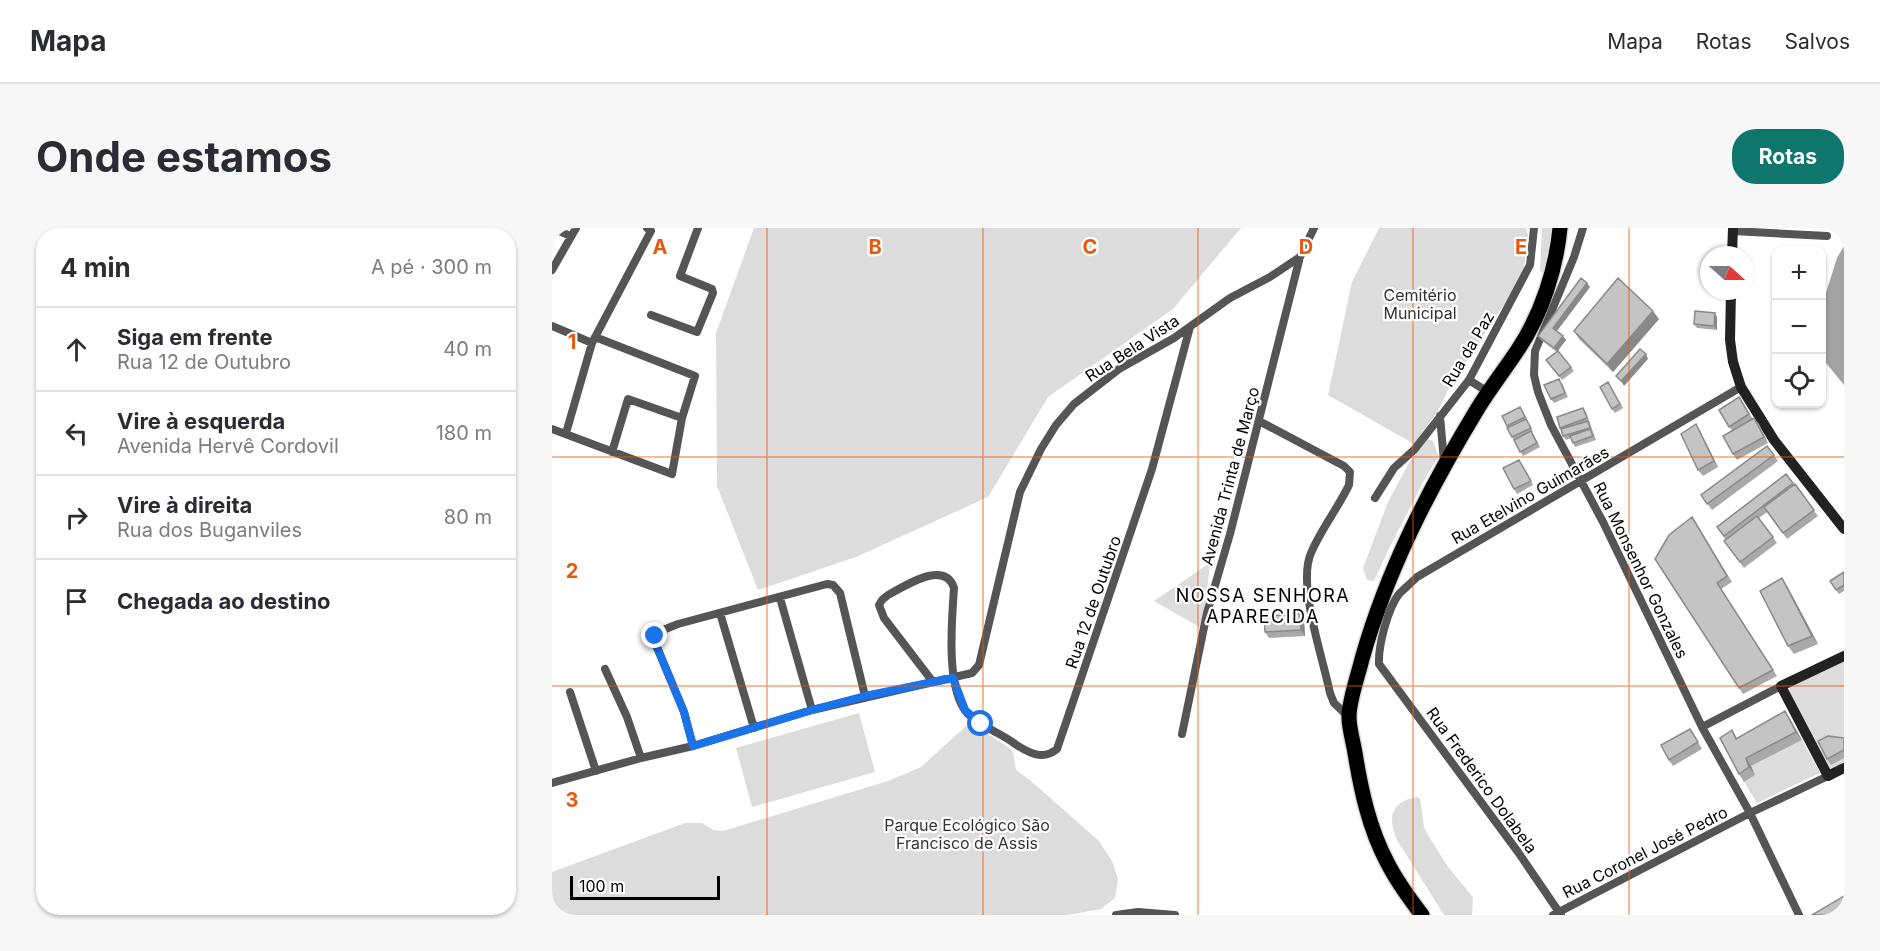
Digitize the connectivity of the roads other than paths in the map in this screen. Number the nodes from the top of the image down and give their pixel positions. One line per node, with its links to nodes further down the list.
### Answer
1 (553, 228): 10 (street)
2 (576, 228): 10 (street)
3 (647, 228): 20 (street)
4 (698, 228): 17 (street)
5 (1314, 228): 13 (street, Avenida Trinta de Março)
6 (1534, 228): 21 (street, Rua da Paz)
7 (1560, 228): 15 (highway)
8 (1583, 228): 15 (street, Rua Monsenhor Gonzales)
9 (1733, 229): 11 (street); 12 (street)
10 (570, 236): 14 (street)
11 (1827, 236)
12 (1732, 246)
13 (1300, 257): 19 (street, Rua Bela Vista); 26 (street, Avenida Trinta de Março)
14 (552, 270)
15 (1554, 290): 23 (highway); 31 (street, Rua Monsenhor Gonzales)
16 (1731, 300): 22 (street)
17 (651, 315)
18 (552, 326): 20 (street)
19 (1190, 327): 39 (street, Rua Bela Vista); 39 (street, Rua 12 de Outubro)
20 (594, 340): 25 (street); 28 (street)
21 (1469, 380): 23 (street); 24 (street, Rua da Paz)
22 (1741, 387): 31 (street, Rua Etelvino Guimarães); 33 (street)
23 (1488, 392): 30 (highway)
24 (1440, 416): 30 (street); 32 (street, Rua da Paz)
25 (682, 418): 29 (street); 29 (street)
26 (1259, 421): 45 (street); 48 (street, Avenida Trinta de Março)
27 (552, 429): 28 (street)
28 (566, 433): 29 (street)
29 (612, 452)
30 (1444, 464): 45 (highway)
31 (1581, 480): 37 (street, Rua Etelvino Guimarães); 46 (street, Rua Monsenhor Gonzales)
32 (1375, 498)
33 (1843, 525)
34 (780, 598): 35 (street); 43 (street); 44 (street)
35 (720, 613): 47 (street); 49 (street)
36 (1844, 657): 41 (street)
37 (1379, 664): 57 (street, Rua Frederico Dolabela)
38 (605, 669): 50 (street)
39 (953, 678): 40 (street); 40 (street, Rua 12 de Outubro)
40 (933, 682): 43 (street)
41 (1781, 687): 46 (street); 53 (street)
42 (570, 692): 52 (street)
43 (865, 696): 44 (street)
44 (812, 710): 47 (street)
45 (1349, 717): 56 (highway)
46 (1702, 727): 55 (street, Rua Monsenhor Gonzales)
47 (754, 728): 49 (street)
48 (1182, 734)
49 (693, 746): 50 (street)
50 (641, 758): 52 (street)
51 (1844, 770): 53 (street)
52 (597, 771): 54 (street)
53 (1828, 776): 55 (street, Rua Coronel José Pedro)
54 (552, 782)
55 (1750, 813): 57 (street, Rua Coronel José Pedro); 60 (street, Rua Monsenhor Gonzales)
56 (1417, 914)
57 (1558, 914)
58 (1116, 915): 59 (street)
59 (1175, 915)
60 (1799, 915)

